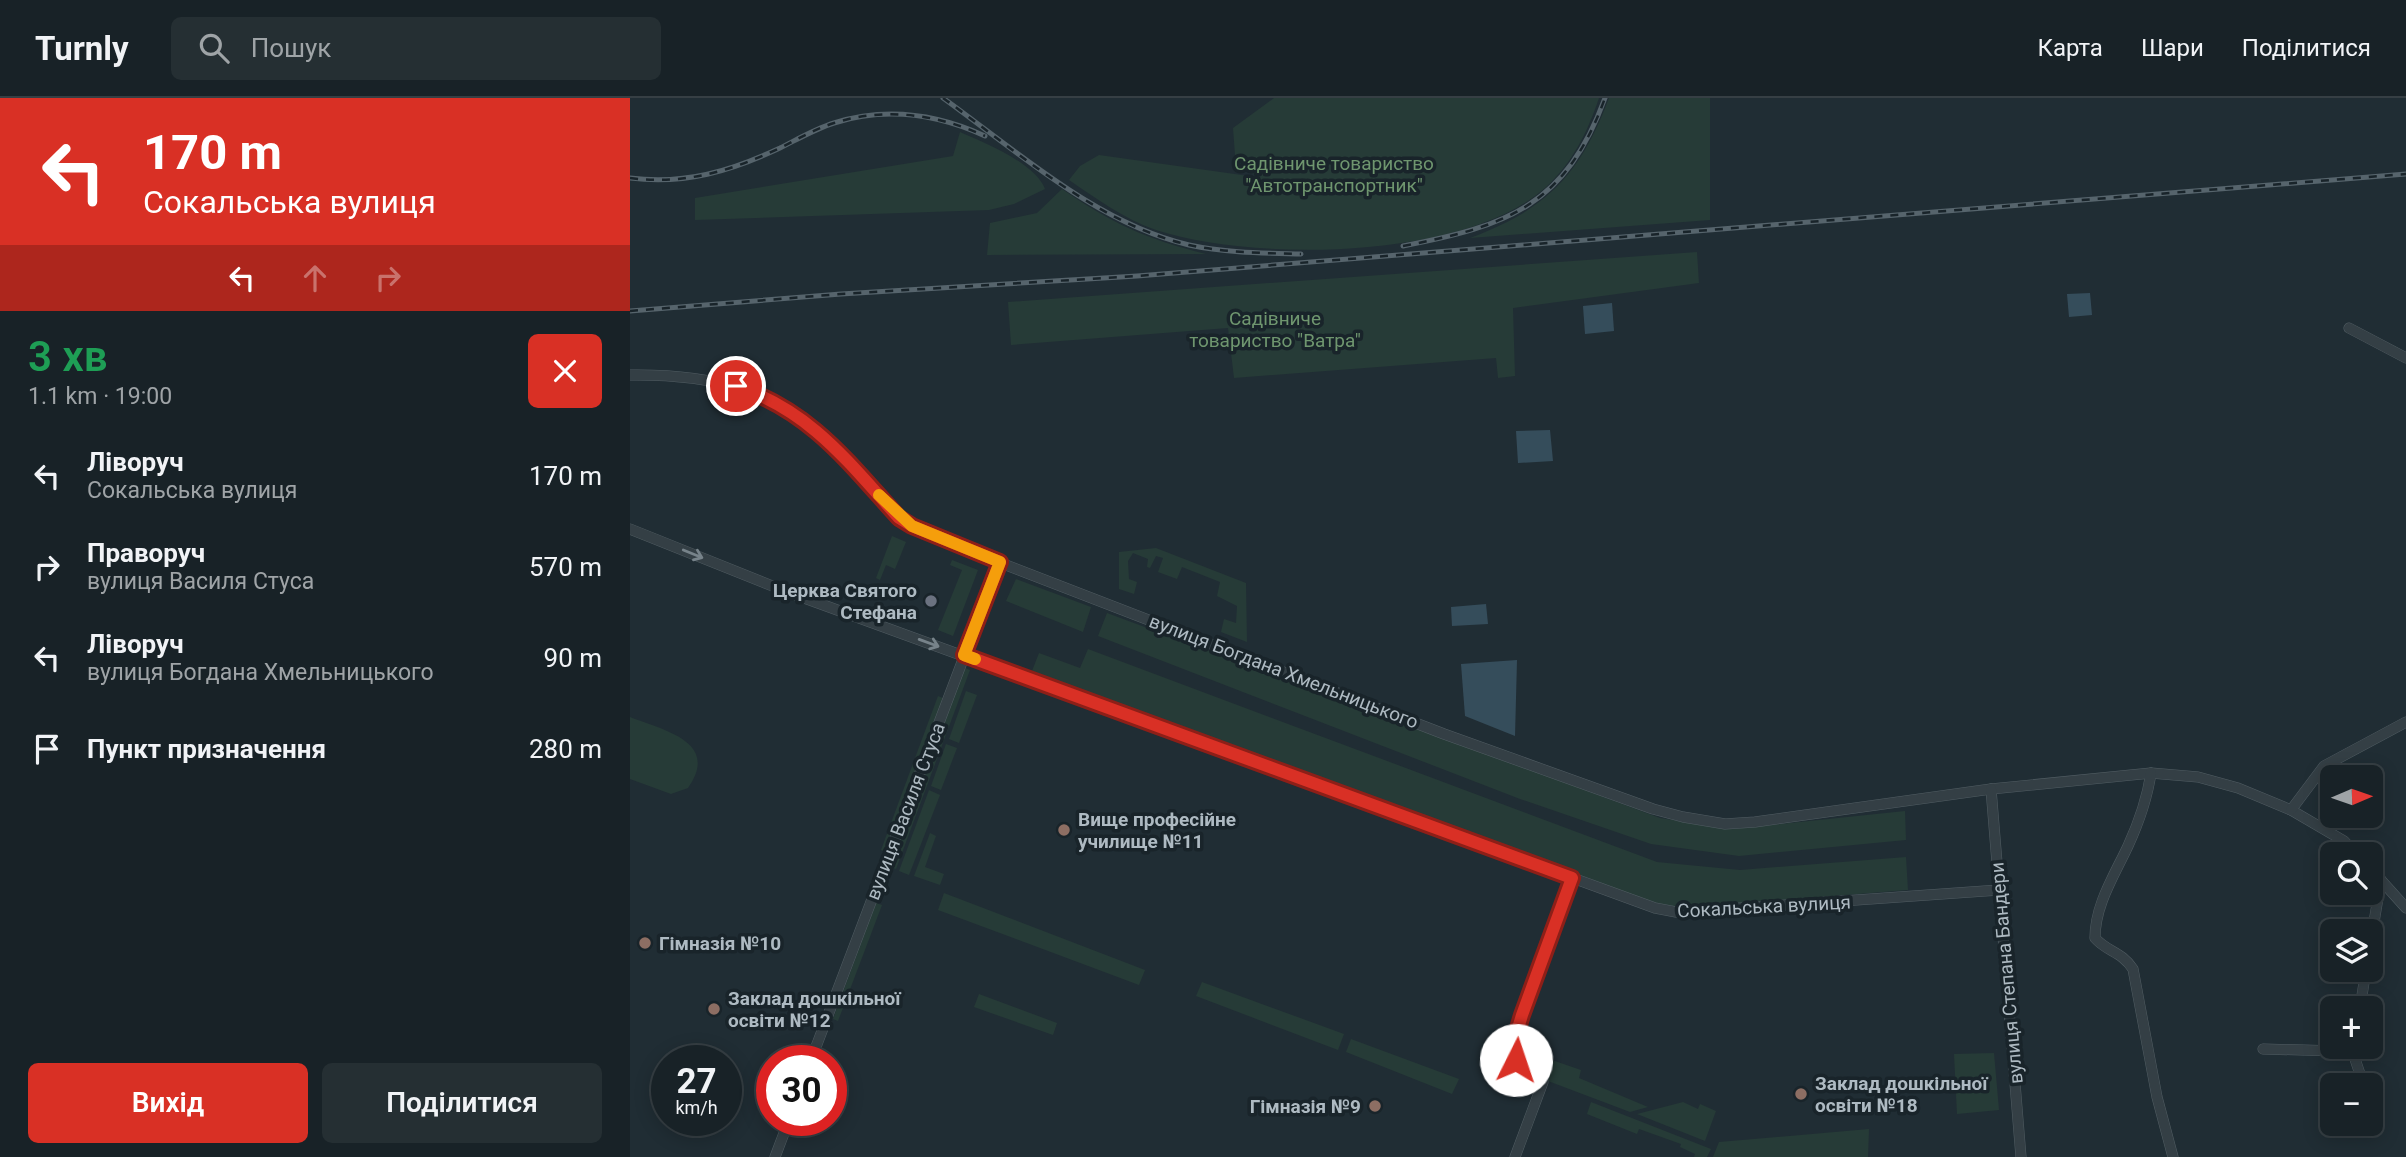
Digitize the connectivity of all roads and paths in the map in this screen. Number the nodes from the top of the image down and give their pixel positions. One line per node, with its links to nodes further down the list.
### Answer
1 (2349, 328): 2 (street)
2 (2406, 358)
3 (630, 375): 5 (street, вулиця Богдана Хмельницького)
4 (630, 529): 6 (street, Сокальська вулиця, one-way to 6)
5 (1000, 562): 6 (street, вулиця Василя Стуса); 9 (street, вулиця Богдана Хмельницького)
6 (964, 655): 12 (street, Сокальська вулиця); 16 (street, вулиця Василя Стуса)
7 (2406, 722): 10 (street)
8 (2151, 774): 9 (street, вулиця Богдана Хмельницького); 10 (street, вулиця Богдана Хмельницького); 23 (street)
9 (1990, 789): 14 (street, вулиця Степана Бандери)
10 (2291, 810): 11 (street, вулиця Богдана Хмельницького)
11 (2345, 842)
12 (1572, 878): 14 (street, Сокальська вулиця); 21 (street)
13 (2383, 882): 15 (street)
14 (1999, 890): 22 (street, вулиця Степана Бандери)
15 (2406, 908)
16 (817, 1045)
17 (2263, 1049): 18 (street)
18 (2320, 1051)
19 (783, 1136): 20 (street)
20 (775, 1157)
21 (1515, 1157)
22 (2021, 1157)
23 (2173, 1157)

